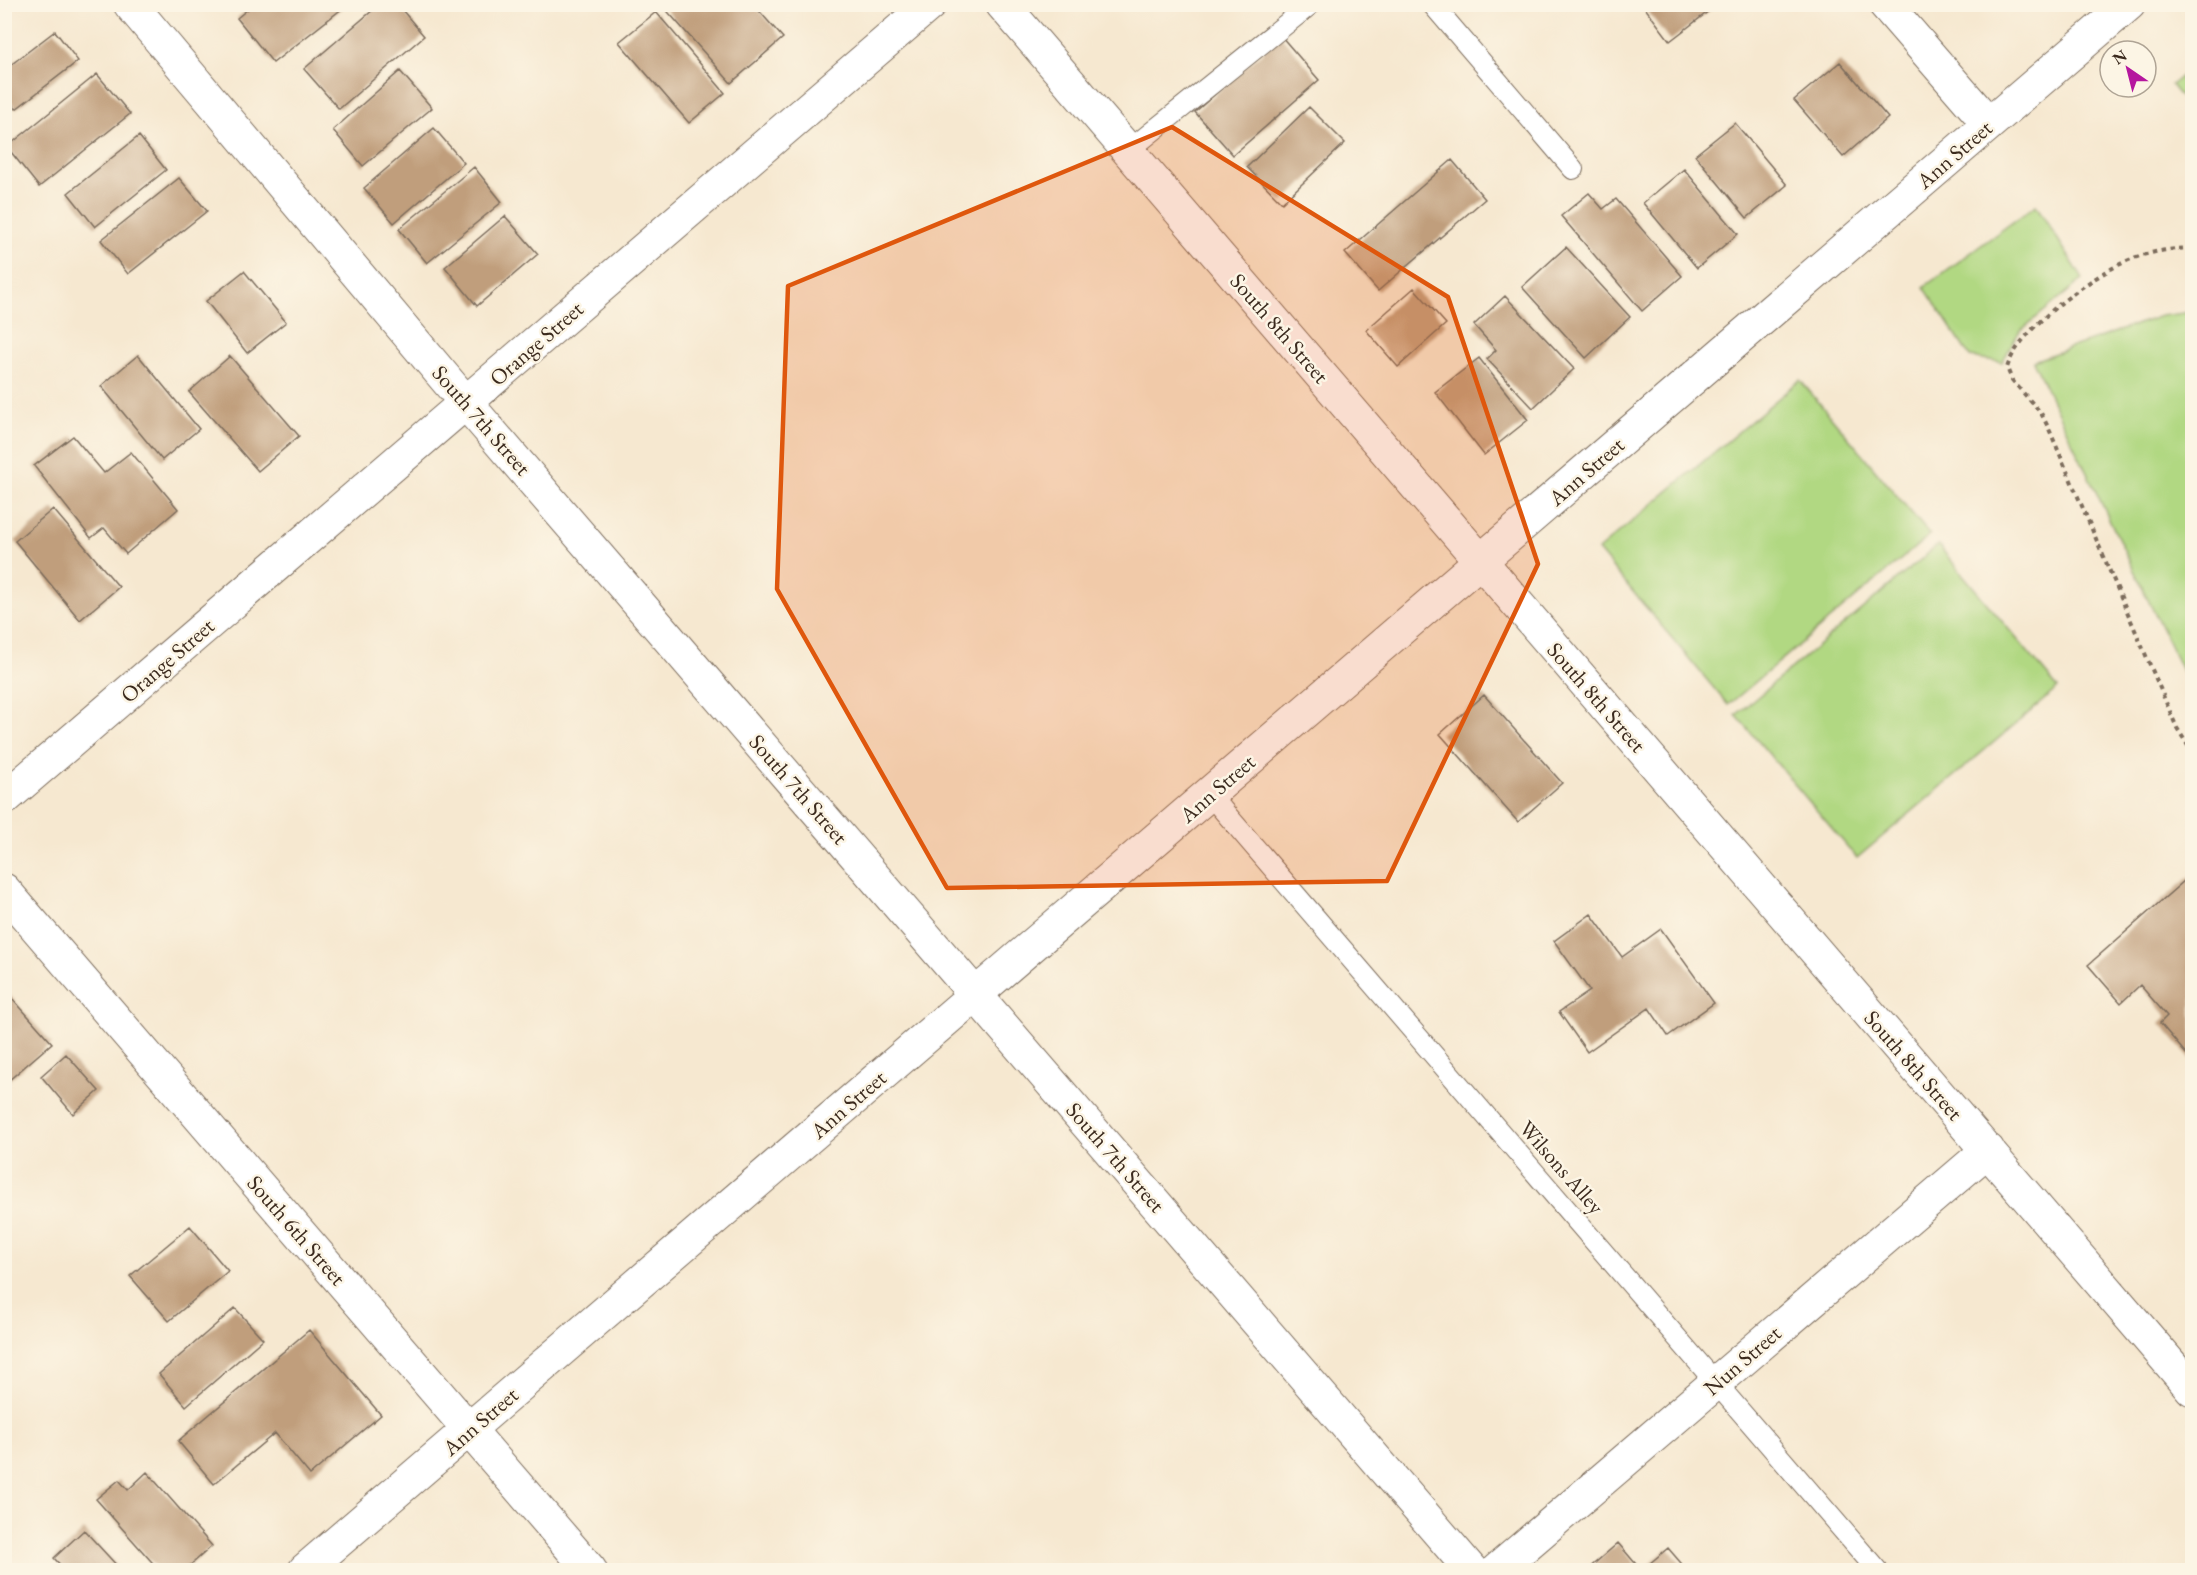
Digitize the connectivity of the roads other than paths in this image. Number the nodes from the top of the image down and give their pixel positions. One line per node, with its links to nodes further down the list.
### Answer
1 (130, 4): 11 (street, South 7th Street)
2 (930, 4): 11 (street, Orange Street)
3 (1002, 4): 9 (street, South 8th Street)
4 (1311, 4): 9 (lane)
5 (1432, 4): 10 (lane)
6 (1885, 4): 8 (street)
7 (2129, 4): 8 (street, Ann Street)
8 (1989, 124): 12 (street, Ann Street)
9 (1128, 151): 12 (street, South 8th Street)
10 (1573, 169)
11 (466, 403): 14 (street, Orange Street); 16 (street, South 7th Street)
12 (1480, 561): 13 (street, Ann Street); 17 (street, South 8th Street)
13 (1209, 794): 16 (street, Ann Street); 18 (lane, Wilsons Alley)
14 (4, 799)
15 (4, 890): 20 (street, South 6th Street)
16 (976, 995): 20 (street, Ann Street); 23 (street, South 7th Street)
17 (1988, 1150): 18 (street, Nun Street); 19 (street, South 8th Street)
18 (1716, 1383): 24 (street, Nun Street); 25 (lane, Wilsons Alley)
19 (2193, 1389)
20 (469, 1430): 21 (street, Ann Street); 22 (street, South 6th Street)
21 (305, 1570)
22 (590, 1570)
23 (1471, 1570)
24 (1497, 1570)
25 (1877, 1570)

